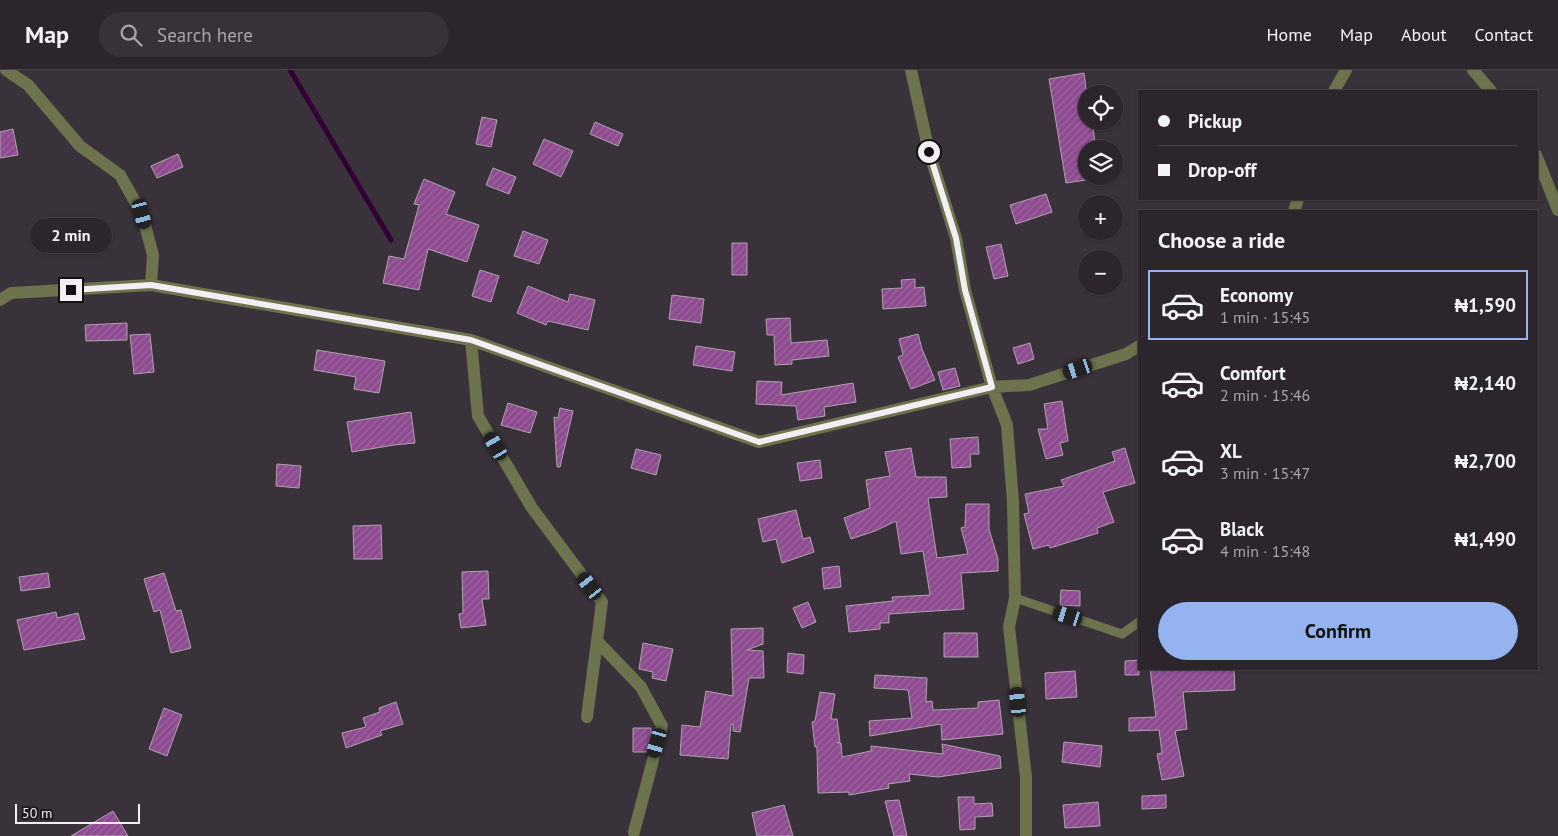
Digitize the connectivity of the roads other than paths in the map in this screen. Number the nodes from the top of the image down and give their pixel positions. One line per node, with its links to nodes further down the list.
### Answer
1 (6, 70): 9 (street)
2 (911, 70): 13 (street)
3 (1346, 70): 5 (street)
4 (1473, 70): 6 (street)
5 (1335, 90)
6 (1490, 90)
7 (1538, 160): 8 (street)
8 (1558, 210)
9 (151, 285): 10 (street); 11 (street)
10 (0, 300)
11 (471, 340): 13 (street); 16 (street)
12 (1138, 347): 13 (street)
13 (992, 387): 14 (street)
14 (1015, 598): 15 (lane); 19 (street)
15 (1138, 623)
16 (597, 641): 17 (street); 18 (street)
17 (587, 717)
18 (634, 832)
19 (1026, 836)

